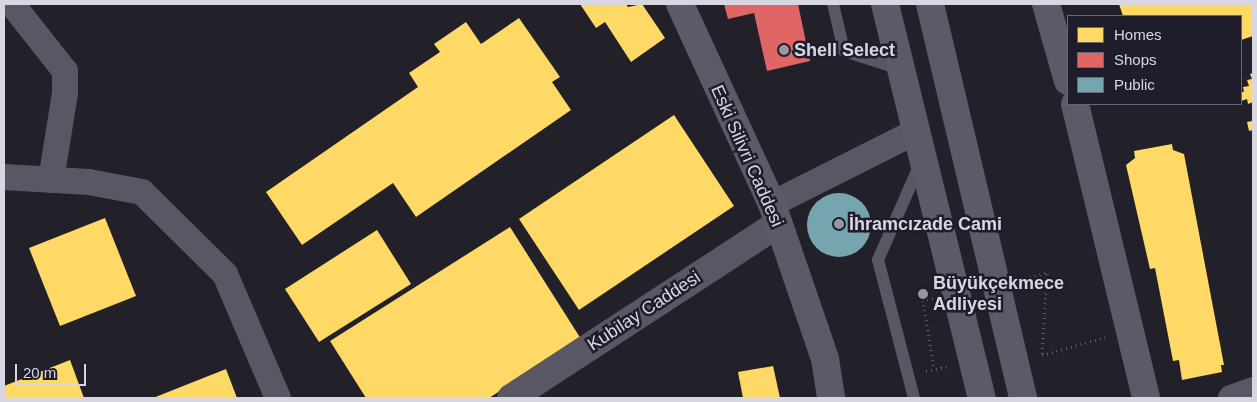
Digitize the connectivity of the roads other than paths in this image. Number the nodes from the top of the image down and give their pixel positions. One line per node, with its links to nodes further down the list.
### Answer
1 (12, 4): 13 (street)
2 (680, 4): 14 (main road, Eski Silivri Caddesi)
3 (833, 4): 7 (lane)
4 (885, 4): 7 (highway)
5 (930, 4): 21 (highway)
6 (1046, 4): 8 (main road)
7 (901, 69): 10 (highway)
8 (1067, 78)
9 (1075, 105): 22 (main road)
10 (917, 131): 11 (highway); 14 (street)
11 (923, 157): 19 (lane); 20 (highway)
12 (4, 177): 13 (street)
13 (51, 180): 16 (street)
14 (775, 214): 17 (street, Kubilay Caddesi); 18 (main road, Eski Silivri Caddesi)
15 (1253, 390): 23 (street)
16 (278, 398)
17 (511, 398)
18 (831, 398)
19 (914, 398)
20 (982, 398)
21 (1023, 398)
22 (1146, 398)
23 (1231, 398)

